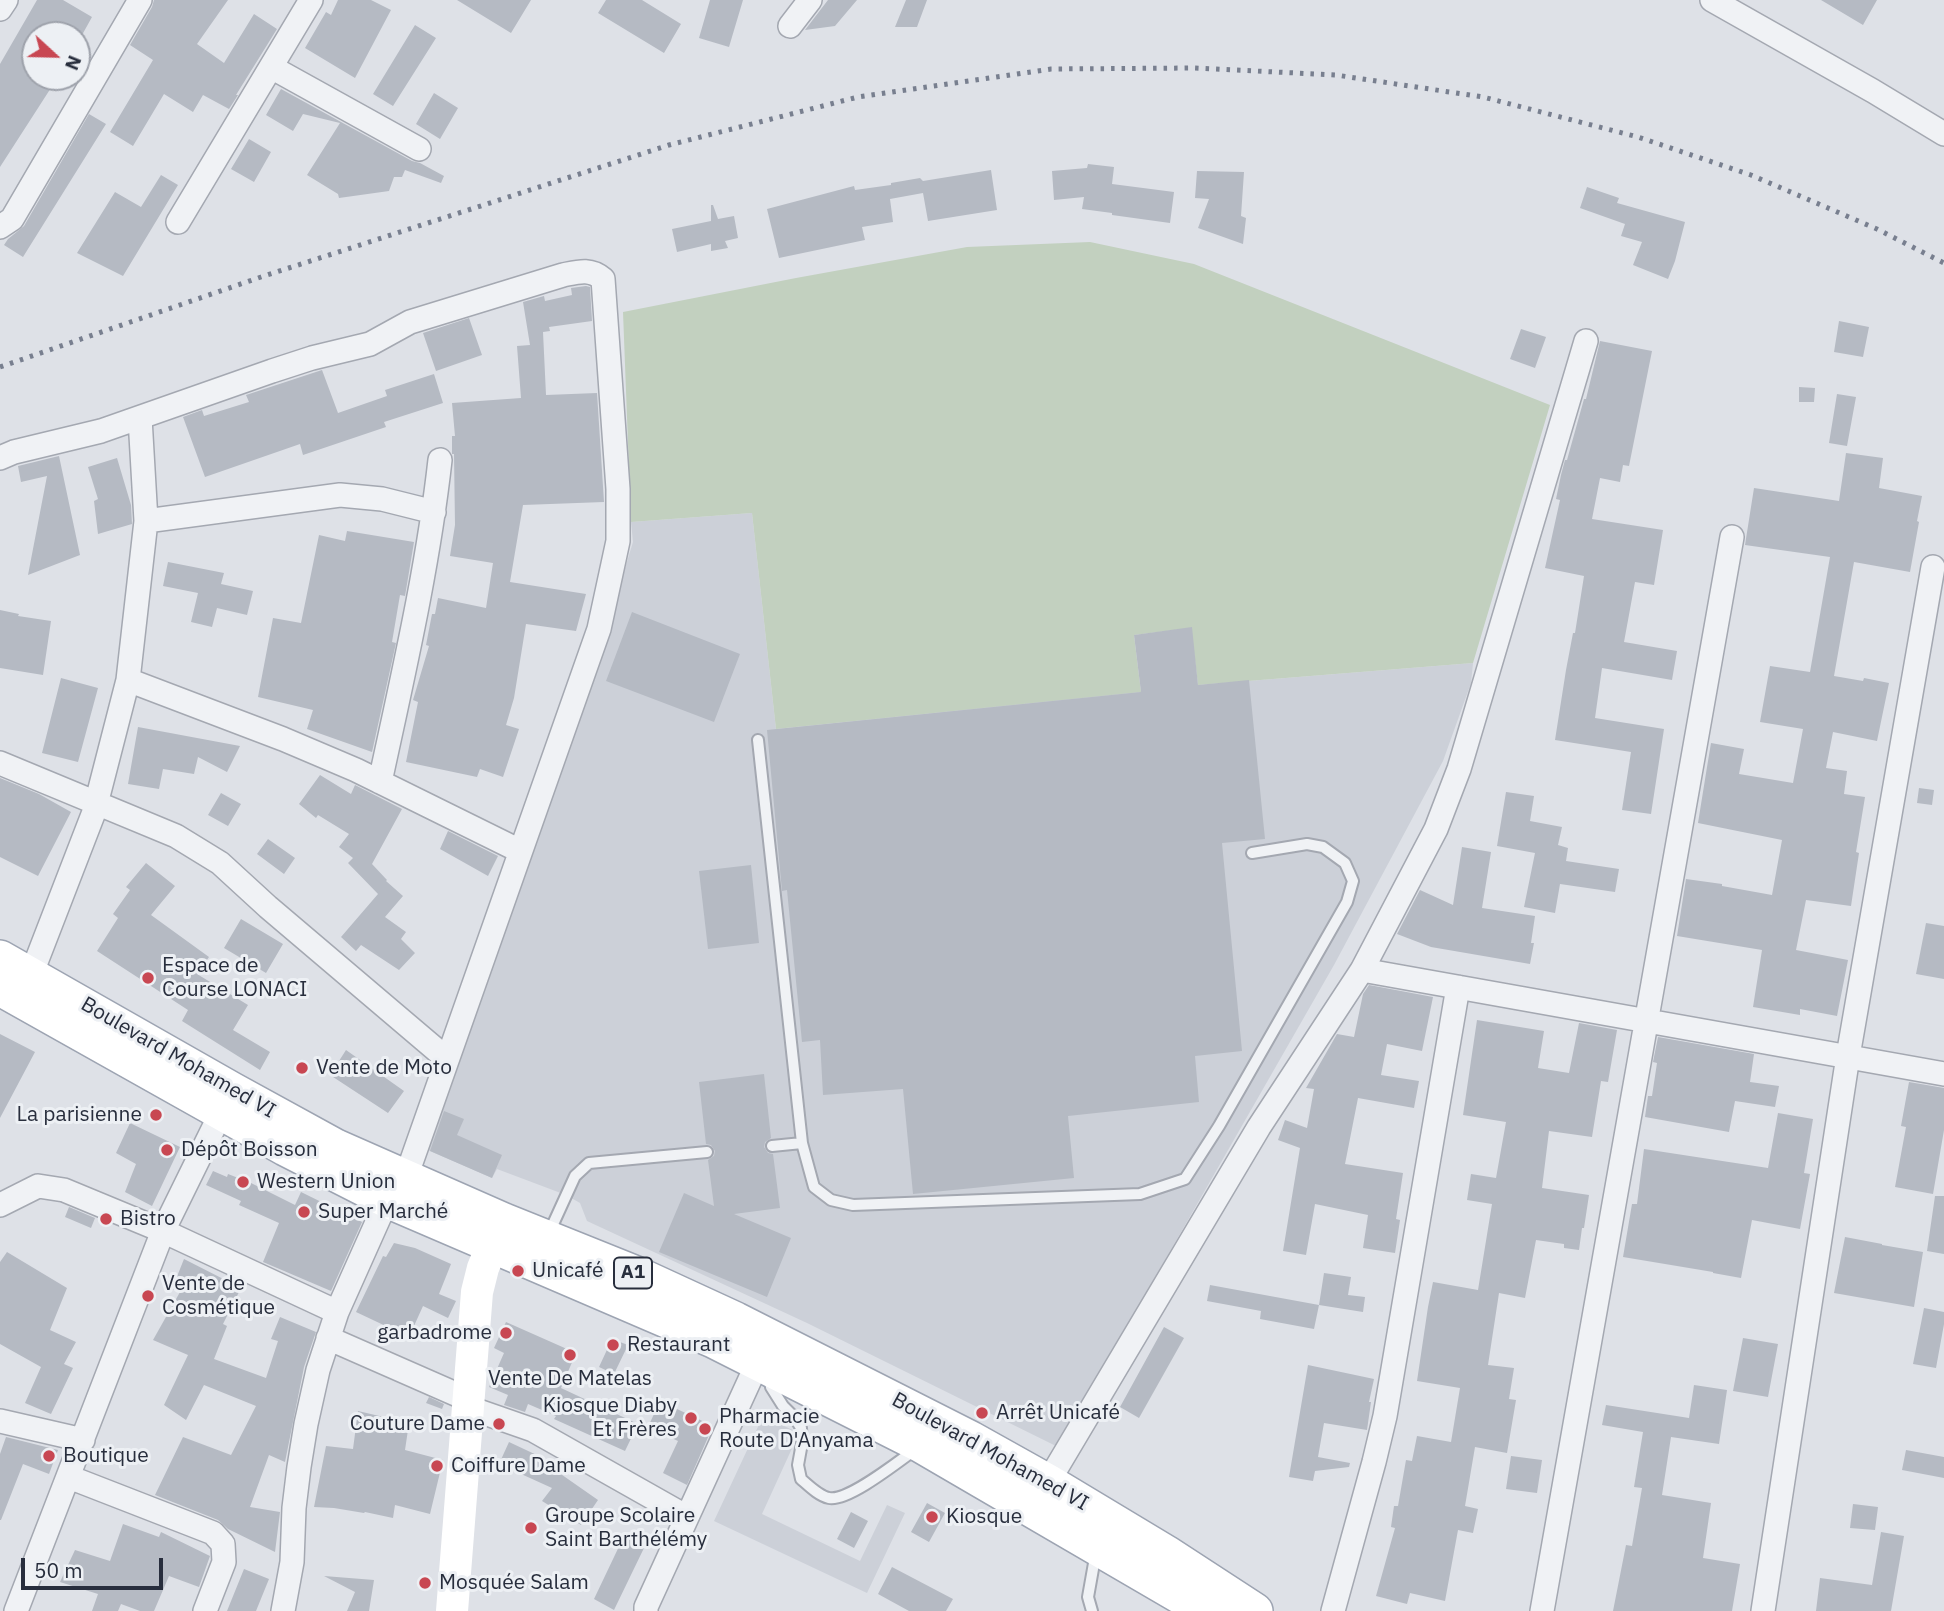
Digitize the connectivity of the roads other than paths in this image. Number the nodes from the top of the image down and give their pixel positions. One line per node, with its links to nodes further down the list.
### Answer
1 (6, 0): 6 (street)
2 (140, 0): 12 (street)
3 (311, 0): 8 (street)
4 (810, 0): 7 (street)
5 (1712, 0): 9 (street)
6 (0, 9)
7 (790, 26)
8 (271, 67): 10 (street); 11 (street)
9 (1944, 134)
10 (419, 149)
11 (178, 222)
12 (0, 227)
13 (1586, 341): 29 (street)
14 (141, 418): 15 (street); 18 (street); 26 (street)
15 (0, 458)
16 (440, 460): 17 (street)
17 (434, 512): 18 (street); 24 (street)
18 (146, 521): 21 (street)
19 (1732, 537): 32 (street)
20 (1933, 567): 33 (street)
21 (128, 680): 24 (street); 25 (street)
22 (758, 740): 37 (lane)
23 (0, 763): 25 (street)
24 (380, 782): 26 (street)
25 (96, 803): 30 (street); 34 (street)
26 (520, 851): 34 (street)
27 (1252, 853): 37 (lane)
28 (0, 958): 30 (main road, Boulevard Mohamed VI / A1)
29 (1362, 970): 31 (street); 53 (street)
30 (16, 981): 36 (main road, Boulevard Mohamed VI / A1); 40 (main road, Boulevard Mohamed VI / A1)
31 (1458, 987): 32 (street); 65 (street)
32 (1646, 1021): 33 (street); 66 (street)
33 (1848, 1056): 35 (street); 67 (street)
34 (447, 1059): 40 (street)
35 (1944, 1074)
36 (221, 1113): 40 (main road, Boulevard Mohamed VI / A1); 42 (street)
37 (802, 1143): 38 (lane)
38 (772, 1146)
39 (707, 1152): 44 (lane)
40 (396, 1189): 43 (main road, Boulevard Mohamed VI / A1); 45 (street)
41 (0, 1205): 42 (street)
42 (163, 1231): 45 (street); 50 (street)
43 (498, 1233): 44 (main road, Boulevard Mohamed VI / A1); 47 (main road, Boulevard Mohamed VI / A1); 48 (street)
44 (546, 1238): 53 (main road, Boulevard Mohamed VI / A1)
45 (337, 1312): 46 (street)
46 (328, 1338): 48 (street); 59 (street)
47 (762, 1364): 51 (main road, Boulevard Mohamed VI / A1); 51 (lane); 54 (street)
48 (467, 1403): 54 (street); 60 (street)
49 (0, 1422): 50 (street)
50 (83, 1440): 52 (street)
51 (921, 1446): 55 (main road, Boulevard Mohamed VI / A1)
52 (69, 1477): 57 (street); 58 (street)
53 (1048, 1482): 56 (main road, Boulevard Mohamed VI / A1)
54 (687, 1517): 61 (street)
55 (1097, 1546): 56 (main road, Boulevard Mohamed VI / A1); 62 (lane)
56 (1158, 1566): 63 (main road, Boulevard Mohamed VI / A1); 64 (main road, Boulevard Mohamed VI / A1)
57 (16, 1611)
58 (205, 1611)
59 (283, 1611)
60 (452, 1611)
61 (646, 1611)
62 (1092, 1611)
63 (1206, 1611)
64 (1255, 1611)
65 (1333, 1611)
66 (1542, 1611)
67 (1763, 1611)

